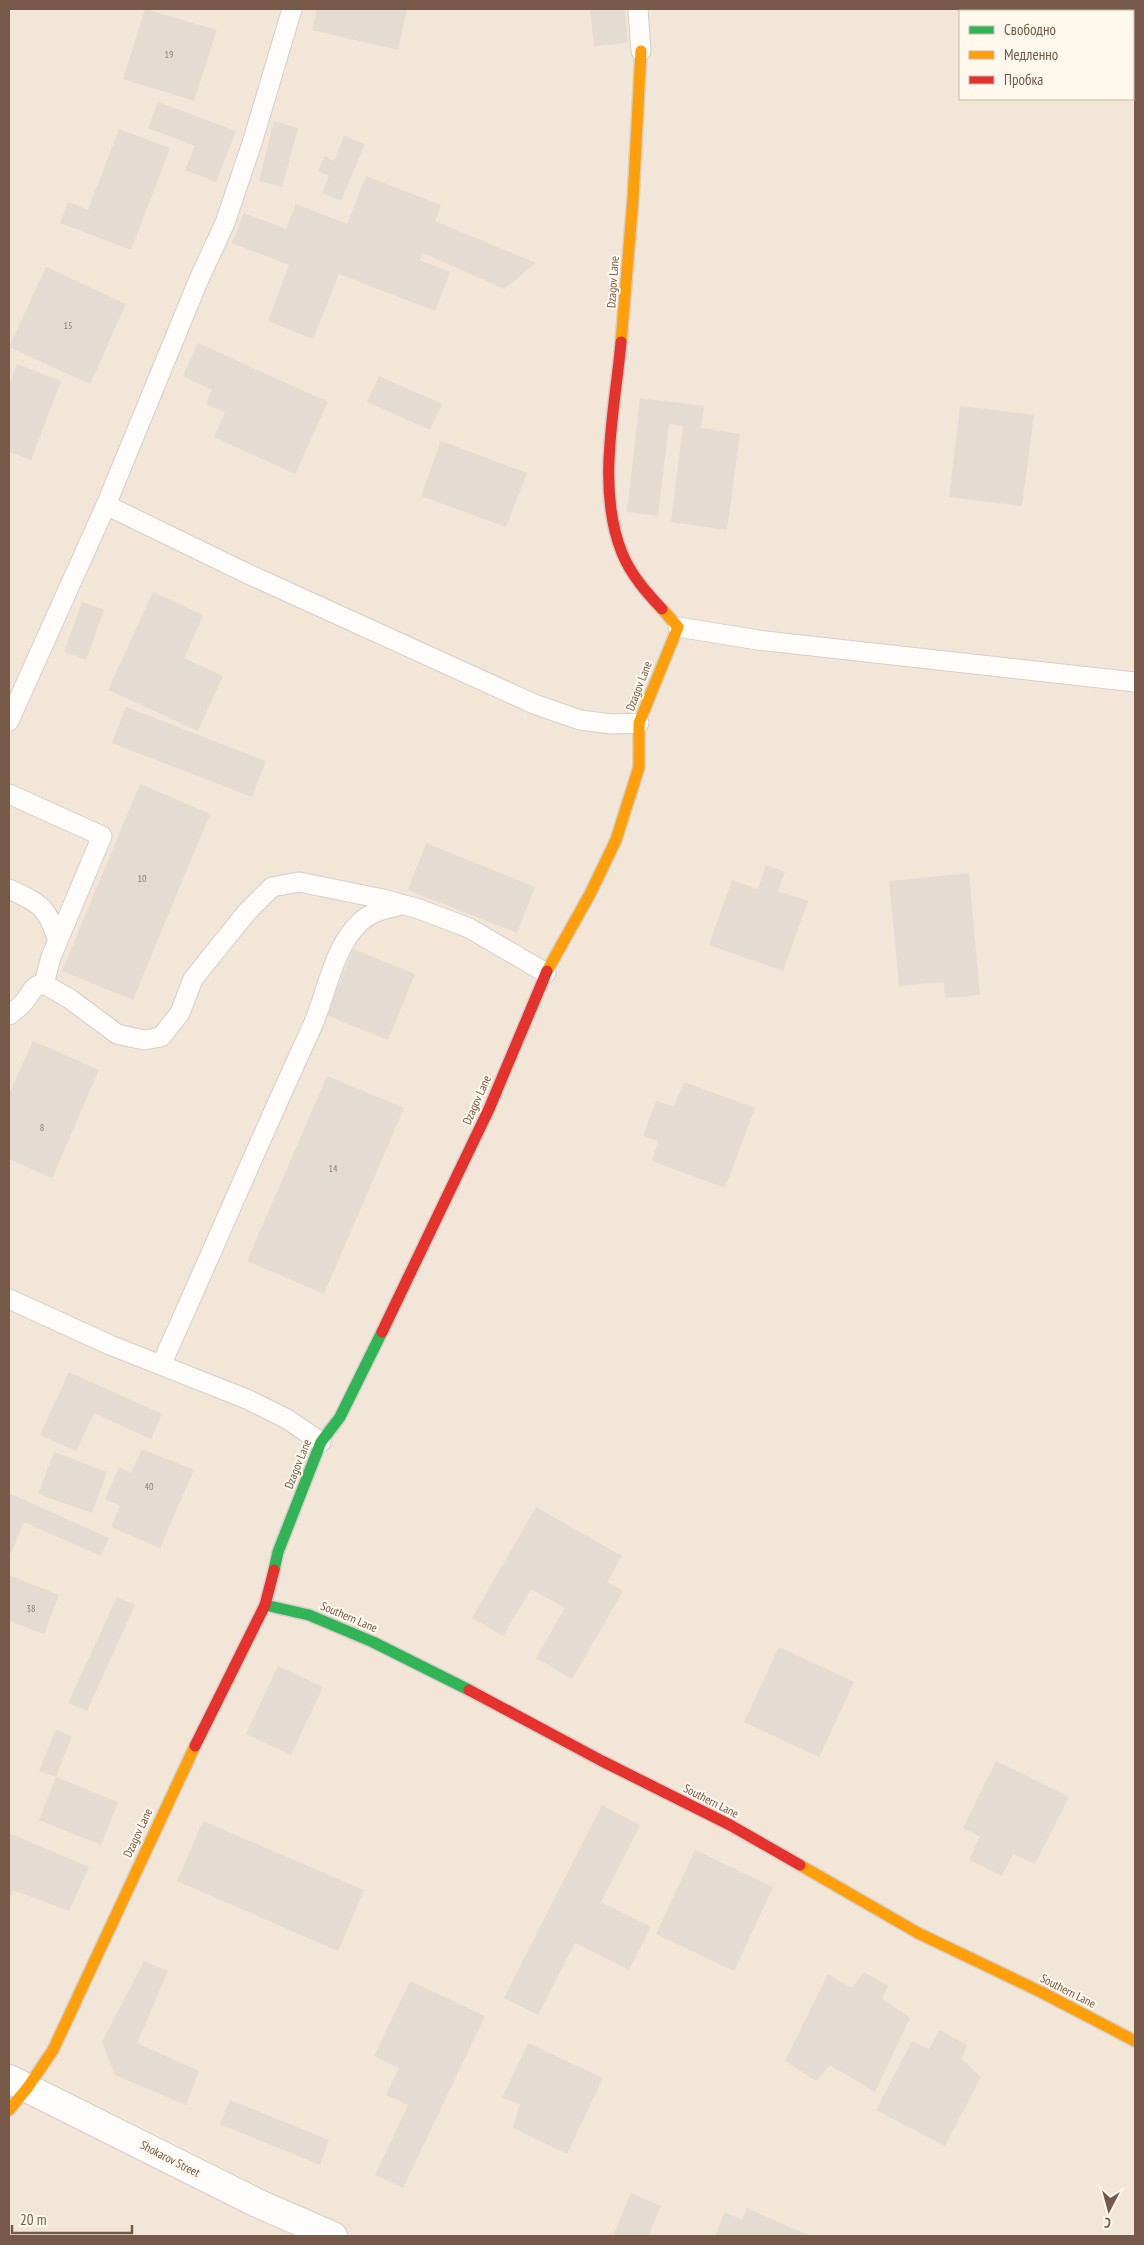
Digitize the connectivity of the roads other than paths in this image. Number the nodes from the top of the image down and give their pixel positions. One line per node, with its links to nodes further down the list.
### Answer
1 (292, 9): 4 (lane)
2 (638, 9): 3 (lane)
3 (641, 52): 5 (street, Dzagov Lane)
4 (106, 505): 7 (lane); 8 (lane)
5 (678, 627): 6 (lane); 8 (street, Dzagov Lane)
6 (1135, 682)
7 (9, 721)
8 (639, 723): 13 (street, Dzagov Lane)
9 (9, 794): 12 (lane)
10 (9, 890): 12 (lane)
11 (402, 905): 13 (lane); 14 (lane); 17 (lane)
12 (58, 940): 14 (lane)
13 (546, 973): 18 (street, Dzagov Lane)
14 (44, 984): 15 (lane)
15 (9, 1015)
16 (9, 1299): 17 (lane)
17 (161, 1365): 18 (lane)
18 (321, 1442): 19 (street, Dzagov Lane)
19 (265, 1605): 20 (street, Southern Lane); 21 (street, Dzagov Lane)
20 (1135, 2041)
21 (18, 2083): 22 (street, Dzagov Lane); 23 (street, Shokarov Street)
22 (9, 2110)
23 (333, 2236)

